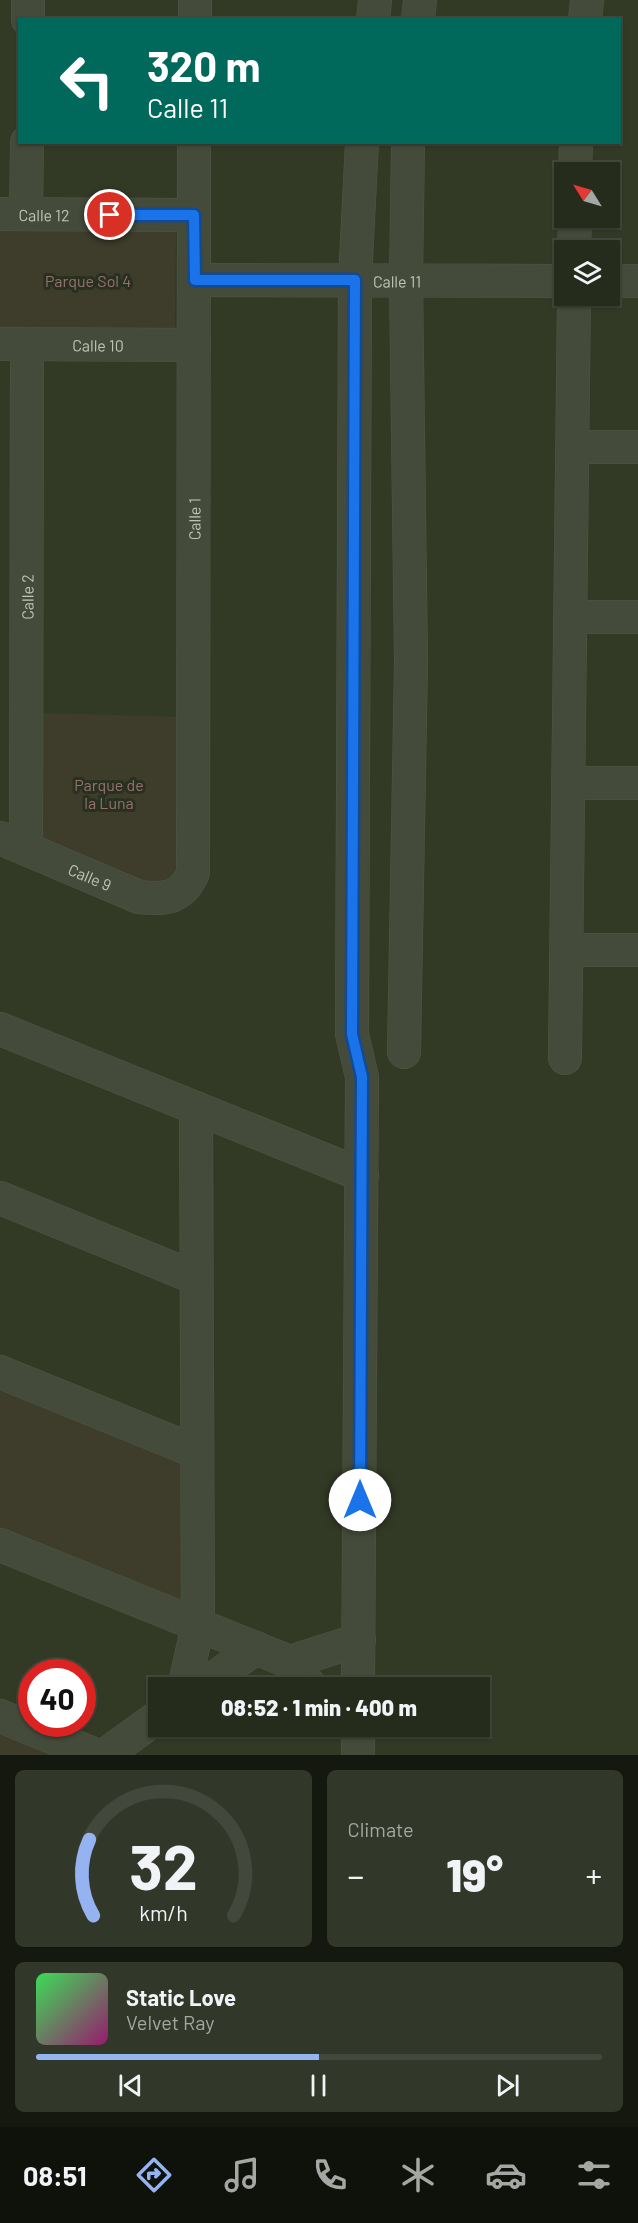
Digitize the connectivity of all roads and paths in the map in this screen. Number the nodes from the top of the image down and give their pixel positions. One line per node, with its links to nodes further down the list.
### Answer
1 (28, 0): 6 (street)
2 (195, 0): 7 (street)
3 (375, 0): 8 (street)
4 (420, 0): 9 (street)
5 (587, 0): 10 (street)
6 (28, 18)
7 (195, 18)
8 (373, 18)
9 (418, 18)
10 (585, 18)
11 (27, 144): 17 (street)
12 (195, 144): 18 (street, Calle 1)
13 (362, 144): 20 (street)
14 (408, 144): 21 (street)
15 (576, 144): 16 (street)
16 (575, 162)
17 (13, 214): 18 (street, Calle 12)
18 (194, 215): 19 (street, Calle 1)
19 (195, 280): 20 (street, Calle 11); 27 (street, Calle 1)
20 (355, 280): 21 (street, Calle 11); 42 (street)
21 (406, 280): 22 (street, Calle 11); 39 (street)
22 (554, 281)
23 (620, 281): 24 (street)
24 (638, 281)
25 (574, 306): 28 (street)
26 (14, 344): 27 (street, Calle 10); 34 (street, Calle 2)
27 (194, 345): 35 (street, Calle 1)
28 (573, 447): 29 (street); 30 (street)
29 (638, 447)
30 (571, 617): 31 (street); 32 (street)
31 (638, 617)
32 (569, 783): 33 (street); 36 (street)
33 (638, 783)
34 (13, 844): 35 (street, Calle 9)
35 (180, 891)
36 (567, 950): 37 (street); 40 (street)
37 (638, 950)
38 (0, 1029): 41 (street)
39 (404, 1052)
40 (565, 1058)
41 (195, 1108): 42 (street); 44 (street)
42 (362, 1175): 49 (street)
43 (0, 1198): 44 (street)
44 (196, 1278): 46 (street)
45 (0, 1372): 46 (street)
46 (197, 1452): 48 (street)
47 (0, 1545): 48 (street)
48 (198, 1625): 50 (street); 52 (street)
49 (359, 1640): 51 (street); 55 (street)
50 (256, 1648): 51 (street); 53 (street)
51 (290, 1662): 54 (street)
52 (186, 1677)
53 (215, 1677)
54 (303, 1677)
55 (358, 1677)
56 (0, 1716): 58 (street)
57 (148, 1724): 59 (street)
58 (96, 1755)
59 (105, 1755)

